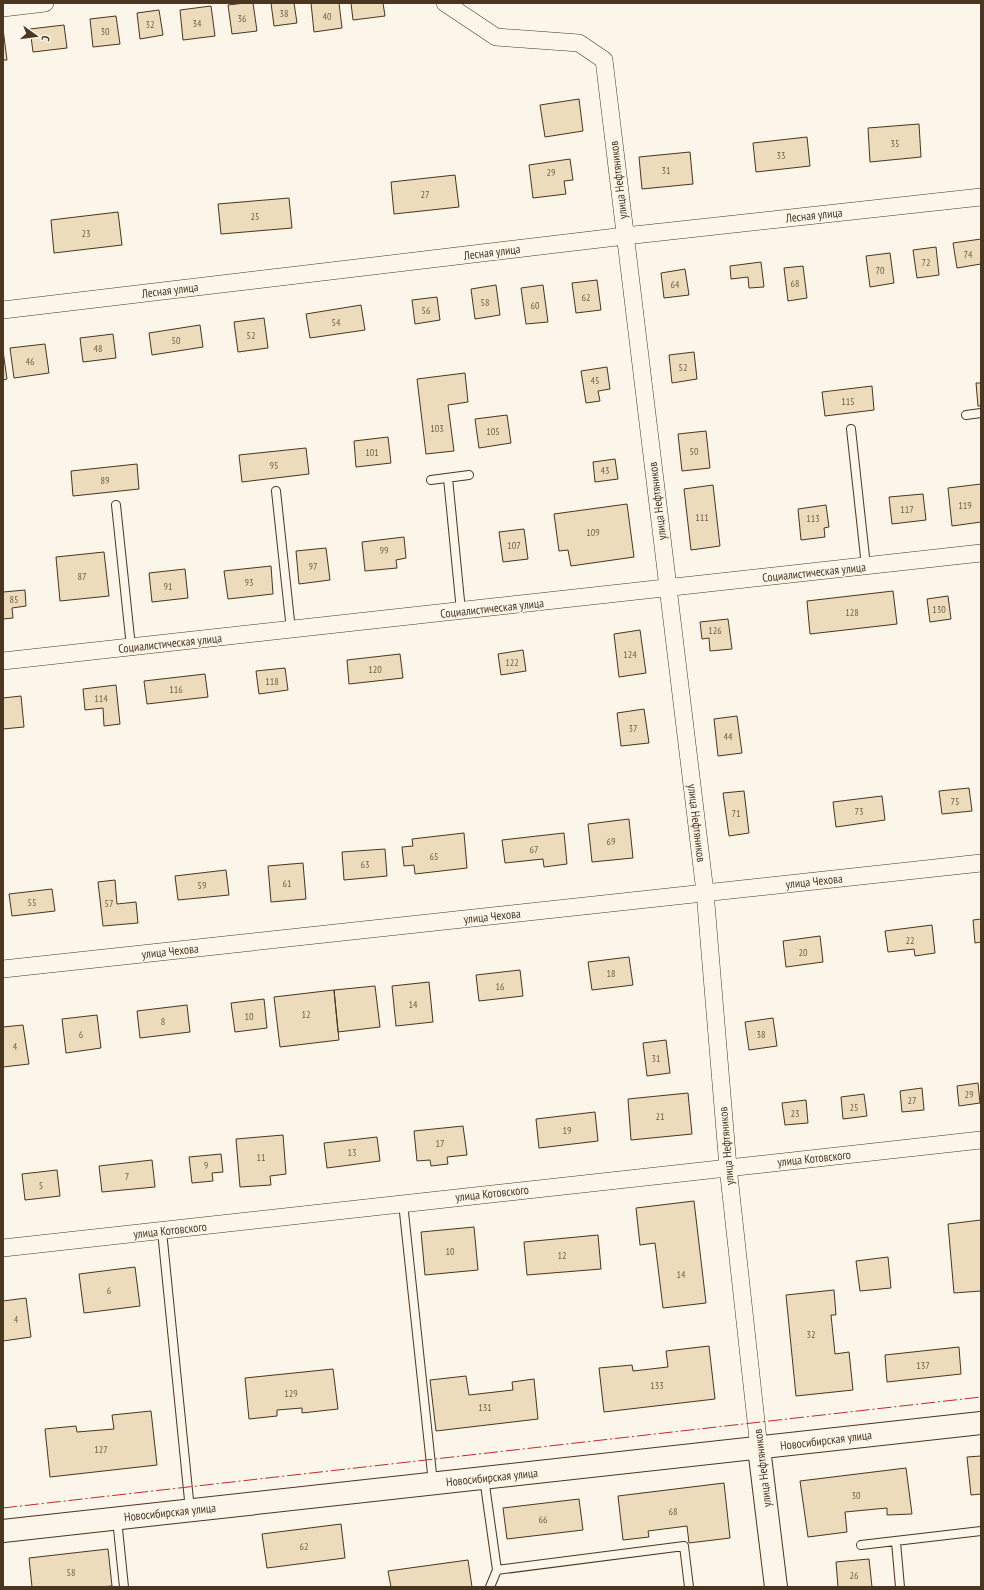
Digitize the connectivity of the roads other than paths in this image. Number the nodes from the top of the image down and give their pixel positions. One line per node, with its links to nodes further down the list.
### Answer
1 (45, 3): 3 (street)
2 (445, 3): 4 (street)
3 (3, 8)
4 (461, 9): 6 (street, улица Нефтяников)
5 (981, 197): 6 (street, Лесная улица)
6 (625, 236): 7 (street, Лесная улица); 18 (street, улица Нефтяников)
7 (3, 310)
8 (981, 413): 9 (lane)
9 (966, 415)
10 (851, 429): 17 (lane)
11 (469, 476): 12 (lane)
12 (448, 478): 13 (lane); 19 (lane)
13 (431, 480)
14 (276, 491): 20 (lane)
15 (116, 505): 21 (lane)
16 (981, 554): 17 (street, Социалистическая улица)
17 (866, 566): 18 (street, Социалистическая улица)
18 (668, 588): 19 (street, Социалистическая улица); 24 (street, улица Нефтяников)
19 (461, 611): 20 (street, Социалистическая улица)
20 (291, 630): 21 (street, Социалистическая улица)
21 (131, 647): 22 (street, Социалистическая улица)
22 (3, 661)
23 (981, 863): 24 (street, улица Чехова)
24 (706, 892): 25 (street, улица Чехова); 27 (street, улица Нефтяников)
25 (3, 969)
26 (981, 1140): 27 (street, улица Котовского)
27 (728, 1167): 28 (street, улица Котовского); 32 (street, улица Нефтяников)
28 (403, 1203): 29 (street, улица Котовского); 34 (lane)
29 (162, 1230): 30 (street, улица Котовского); 35 (lane)
30 (3, 1248)
31 (981, 1423): 32 (main road, Новосибирская улица)
32 (759, 1448): 33 (main road, Новосибирская улица); 45 (main road, улица Нефтяников)
33 (484, 1478): 34 (main road, Новосибирская улица); 41 (lane)
34 (433, 1484): 35 (main road, Новосибирская улица)
35 (190, 1510): 36 (main road, Новосибирская улица)
36 (117, 1518): 37 (main road, Новосибирская улица); 42 (lane)
37 (3, 1531)
38 (981, 1531): 39 (lane)
39 (896, 1542): 40 (lane); 46 (lane)
40 (861, 1545)
41 (497, 1570): 43 (lane); 44 (lane)
42 (124, 1587)
43 (490, 1587)
44 (689, 1587)
45 (776, 1587)
46 (900, 1587)

